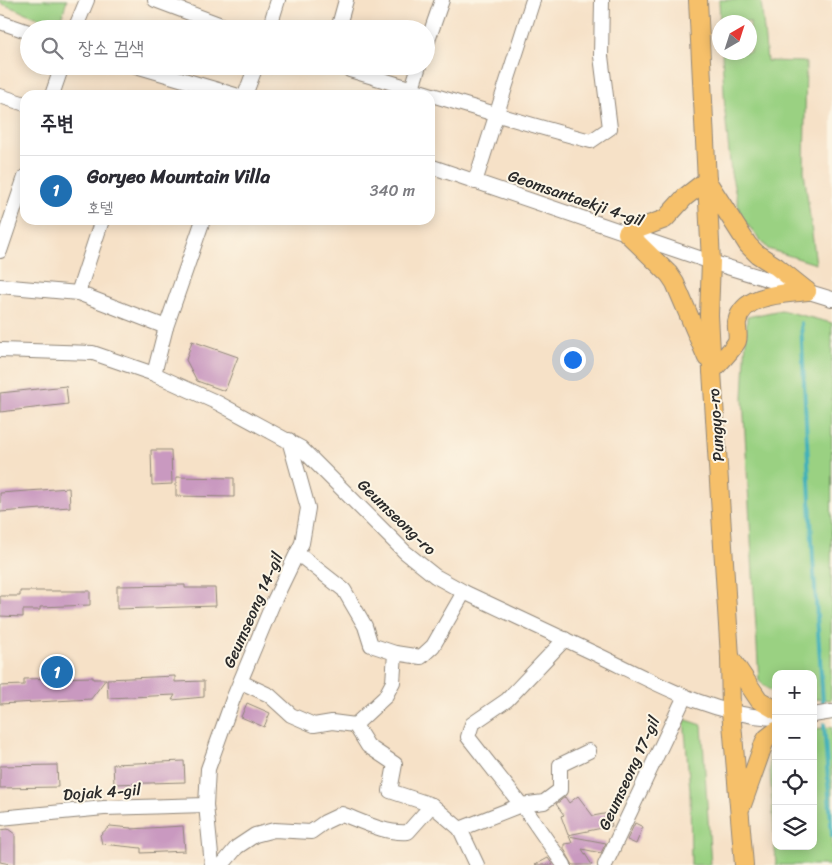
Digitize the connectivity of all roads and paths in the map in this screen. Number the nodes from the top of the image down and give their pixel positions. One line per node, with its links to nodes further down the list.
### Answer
1 (87, 0): 10 (street)
2 (155, 0): 9 (street)
3 (278, 0): 12 (street)
4 (346, 0): 13 (street)
5 (442, 0): 14 (street)
6 (533, 0): 30 (street)
7 (602, 0): 30 (street)
8 (698, 0): 32 (main road, Pungyo-ro)
9 (175, 3): 11 (street)
10 (79, 20)
11 (212, 20)
12 (272, 20)
13 (340, 20)
14 (435, 20)
15 (0, 22): 16 (street)
16 (20, 29)
17 (59, 75): 23 (street)
18 (167, 75): 24 (street)
19 (253, 75): 25 (street)
20 (367, 75): 22 (street)
21 (416, 75): 22 (street)
22 (412, 88): 26 (street)
23 (54, 90)
24 (218, 90)
25 (247, 90)
26 (419, 90)
27 (435, 95): 30 (street)
28 (0, 96): 29 (street)
29 (20, 102)
30 (498, 114): 33 (street)
31 (435, 168): 33 (street, Geomsantaekji 4-gil)
32 (707, 180): 37 (main road); 39 (main road, Pungyo-ro); 41 (main road)
33 (475, 182): 37 (street, Geomsantaekji 4-gil)
34 (20, 192): 38 (street)
35 (100, 225): 42 (street)
36 (201, 225): 44 (street)
37 (627, 233): 39 (street, Geomsantaekji 4-gil); 46 (main road)
38 (0, 251)
39 (711, 262): 41 (street, Geomsantaekji 4-gil); 46 (main road, Pungyo-ro)
40 (0, 286): 42 (street)
41 (807, 291): 43 (street, Geomsantaekji 4-gil); 46 (main road)
42 (78, 293): 44 (street)
43 (832, 299)
44 (166, 327): 47 (street)
45 (0, 350): 47 (street, Geumseong-ro)
46 (712, 371): 53 (main road, Pungyo-ro)
47 (154, 374): 48 (street, Geumseong-ro)
48 (289, 440): 49 (street, Geumseong 14-gil); 50 (street, Geumseong-ro)
49 (297, 553): 52 (street, Geumseong 14-gil); 54 (street, Geumseong 14-gil)
50 (464, 592): 51 (street, Geumseong-ro); 52 (street, Geumseong 14-gil)
51 (565, 639): 55 (street, Geumseong-ro); 66 (street)
52 (396, 653): 61 (street)
53 (730, 657): 56 (main road); 57 (main road, Pungyo-ro)
54 (241, 682): 61 (street, Geumseong 14-gil); 64 (street, Geumseong 14-gil)
55 (685, 696): 57 (street, Geumseong-ro); 75 (street, Geumseong 17-gil)
56 (772, 708)
57 (731, 711): 60 (street, Geumseong-ro); 67 (main road, Pungyo-ro)
58 (832, 712): 59 (street)
59 (817, 714)
60 (772, 718)
61 (355, 725): 65 (street)
62 (772, 734): 67 (main road)
63 (590, 752): 66 (street)
64 (206, 805): 68 (street, Dojak 4-gil); 71 (street, Geumseong 14-gil)
65 (432, 805): 69 (street); 72 (street)
66 (521, 805): 69 (street); 74 (street)
67 (741, 812): 70 (main road, Pungyo-ro); 76 (main road)
68 (0, 818)
69 (460, 829): 73 (street)
70 (741, 860)
71 (212, 865)
72 (222, 865)
73 (477, 865)
74 (564, 865)
75 (605, 865)
76 (757, 865)

